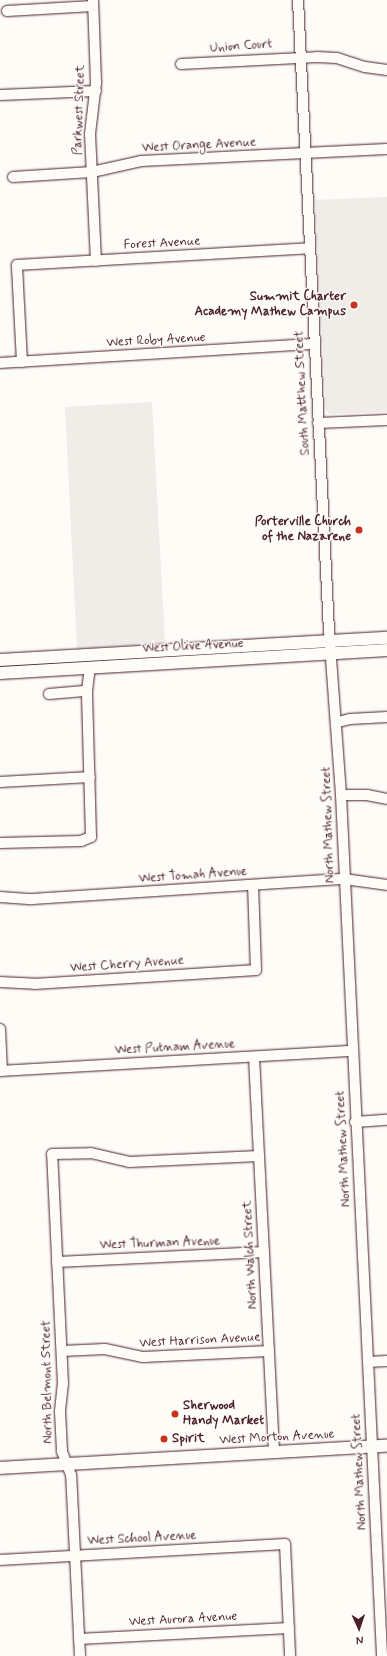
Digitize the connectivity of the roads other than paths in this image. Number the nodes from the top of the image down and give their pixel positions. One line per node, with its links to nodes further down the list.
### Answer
1 (298, 0): 4 (street, South Matthew Street)
2 (93, 3): 3 (street); 7 (street, Parkwest Street)
3 (7, 11)
4 (302, 56): 5 (street, Union Court); 6 (street, Union Court); 10 (street, South Matthew Street)
5 (181, 64)
6 (387, 70)
7 (96, 91): 8 (street); 11 (street, Parkwest Street)
8 (0, 95)
9 (387, 149): 10 (street, West Orange Avenue)
10 (306, 153): 11 (street, West Orange Avenue); 13 (street, South Matthew Street)
11 (92, 172): 12 (street, West Orange Avenue); 14 (street, Parkwest Street)
12 (13, 177)
13 (309, 248): 14 (street, Forest Avenue); 15 (street, South Matthew Street)
14 (96, 261): 16 (street, Forest Avenue)
15 (314, 344): 16 (street, West Roby Avenue); 19 (street, South Matthew Street)
16 (22, 362): 17 (street, West Roby Avenue)
17 (0, 363)
18 (387, 420): 19 (street)
19 (318, 423): 21 (street, South Matthew Street)
20 (387, 638): 21 (main road, West Olive Avenue)
21 (330, 640): 23 (street, North Mathew Street); 24 (main road, West Olive Avenue)
22 (387, 650): 23 (main road, West Olive Avenue)
23 (331, 653): 25 (main road, West Olive Avenue); 30 (street, North Mathew Street)
24 (0, 660)
25 (90, 668): 26 (main road, West Olive Avenue); 27 (street)
26 (0, 673)
27 (87, 691): 28 (street); 31 (street)
28 (49, 694)
29 (387, 717): 30 (street)
30 (338, 722): 33 (street, North Mathew Street)
31 (90, 777): 32 (street); 35 (street)
32 (0, 782)
33 (341, 795): 34 (street); 36 (street, North Mathew Street)
34 (387, 799)
35 (0, 843)
36 (344, 880): 37 (street, West Tomah Avenue); 38 (street, West Tomah Avenue); 42 (street, North Mathew Street)
37 (253, 885): 39 (street, West Tomah Avenue); 40 (street, West Cherry Avenue)
38 (387, 885)
39 (0, 896)
40 (0, 982)
41 (0, 1029): 44 (street)
42 (352, 1051): 43 (street, West Putnam Avenue); 46 (street, North Mathew Street)
43 (254, 1057): 44 (street, West Putnam Avenue); 47 (street, North Walch Street)
44 (1, 1071)
45 (387, 1120): 46 (street)
46 (355, 1122): 53 (street, North Mathew Street)
47 (259, 1156): 48 (street, North Walch Street); 49 (street, North Belmont Street)
48 (264, 1252): 49 (street, West Thurman Avenue); 51 (street, North Walch Street)
49 (57, 1262): 50 (street, North Belmont Street)
50 (62, 1351): 51 (street, West Harrison Avenue); 57 (street, North Belmont Street)
51 (269, 1351): 56 (street, North Walch Street)
52 (387, 1361): 53 (street)
53 (368, 1362): 55 (street, North Mathew Street)
54 (387, 1446): 55 (main road, West Morton Avenue)
55 (372, 1447): 56 (main road, West Morton Avenue); 65 (street, North Mathew Street)
56 (274, 1452): 57 (main road, West Morton Avenue)
57 (68, 1464): 58 (main road, West Morton Avenue); 59 (street, North Belmont Street)
58 (0, 1468)
59 (75, 1555): 60 (street, West School Avenue); 61 (street, West School Avenue); 62 (street, North Belmont Street)
60 (0, 1560)
61 (289, 1628): 62 (street, West Aurora Avenue); 64 (street)
62 (79, 1639): 63 (street, North Belmont Street)
63 (80, 1656)
64 (290, 1656)
65 (382, 1656)

